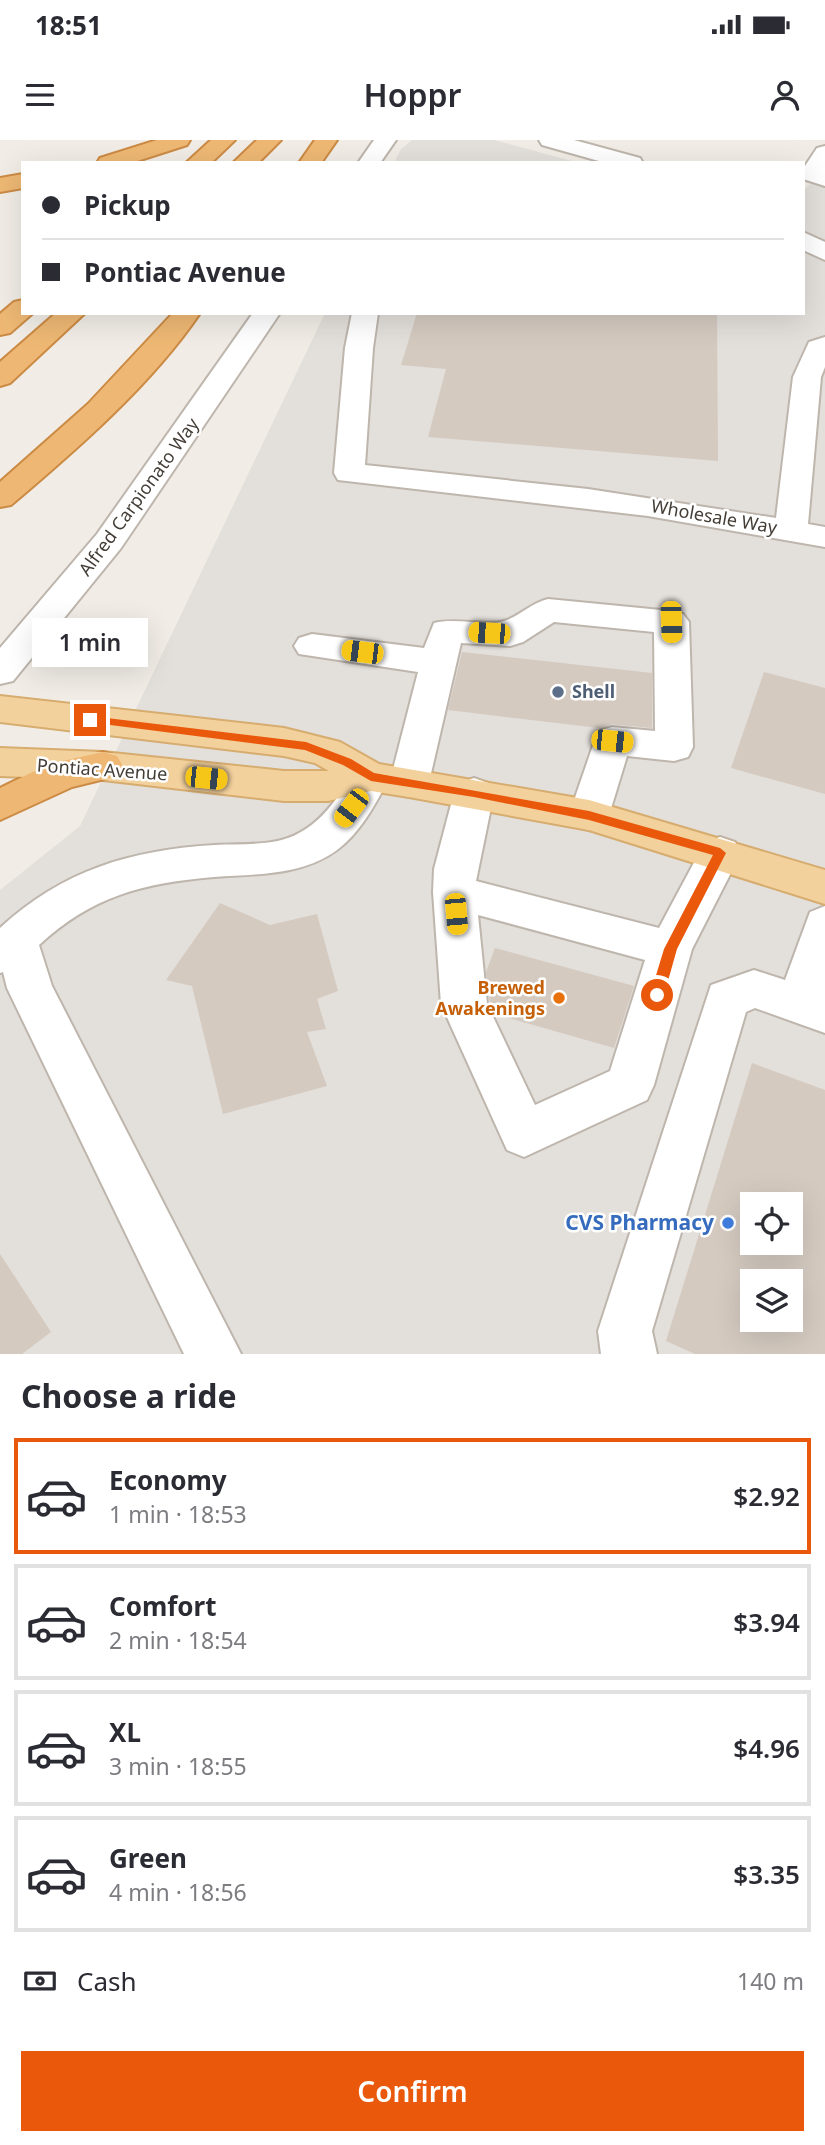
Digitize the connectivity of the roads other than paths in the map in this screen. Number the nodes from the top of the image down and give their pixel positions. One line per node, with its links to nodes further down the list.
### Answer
1 (179, 140): 8 (highway)
2 (224, 140): 9 (highway)
3 (270, 140): 10 (highway)
4 (326, 140): 11 (highway)
5 (385, 140): 12 (street)
6 (550, 140): 13 (street)
7 (825, 153): 14 (street)
8 (114, 161)
9 (199, 161)
10 (246, 161)
11 (311, 161)
12 (370, 161)
13 (625, 161)
14 (813, 178)
15 (21, 181): 16 (highway)
16 (0, 185)
17 (805, 240): 18 (street)
18 (825, 253)
19 (21, 310): 24 (highway)
20 (70, 315): 26 (highway)
21 (185, 315): 27 (highway)
22 (266, 315): 32 (street, Alfred Carpionato Way)
23 (365, 315): 28 (street, Wholesale Way)
24 (0, 327)
25 (825, 345): 28 (street)
26 (0, 377)
27 (0, 498)
28 (791, 530): 29 (street, Wholesale Way)
29 (825, 537)
30 (312, 646): 31 (street)
31 (439, 662): 36 (street); 39 (street)
32 (0, 672)
33 (0, 709): 36 (main road, Pontiac Avenue)
34 (0, 762): 35 (main road, Pontiac Avenue)
35 (103, 766): 36 (main road, Pontiac Avenue); 38 (highway)
36 (390, 780): 37 (main road, Pontiac Avenue); 44 (street)
37 (474, 793): 39 (main road, Pontiac Avenue); 42 (street)
38 (0, 805)
39 (589, 815): 40 (main road, Pontiac Avenue)
40 (720, 853): 41 (main road, Pontiac Avenue); 45 (street)
41 (825, 887)
42 (454, 892): 45 (street); 45 (street)
43 (825, 923): 46 (street)
44 (8, 947): 47 (street)
45 (670, 949)
46 (813, 1008): 48 (street)
47 (212, 1354)
48 (629, 1354)

